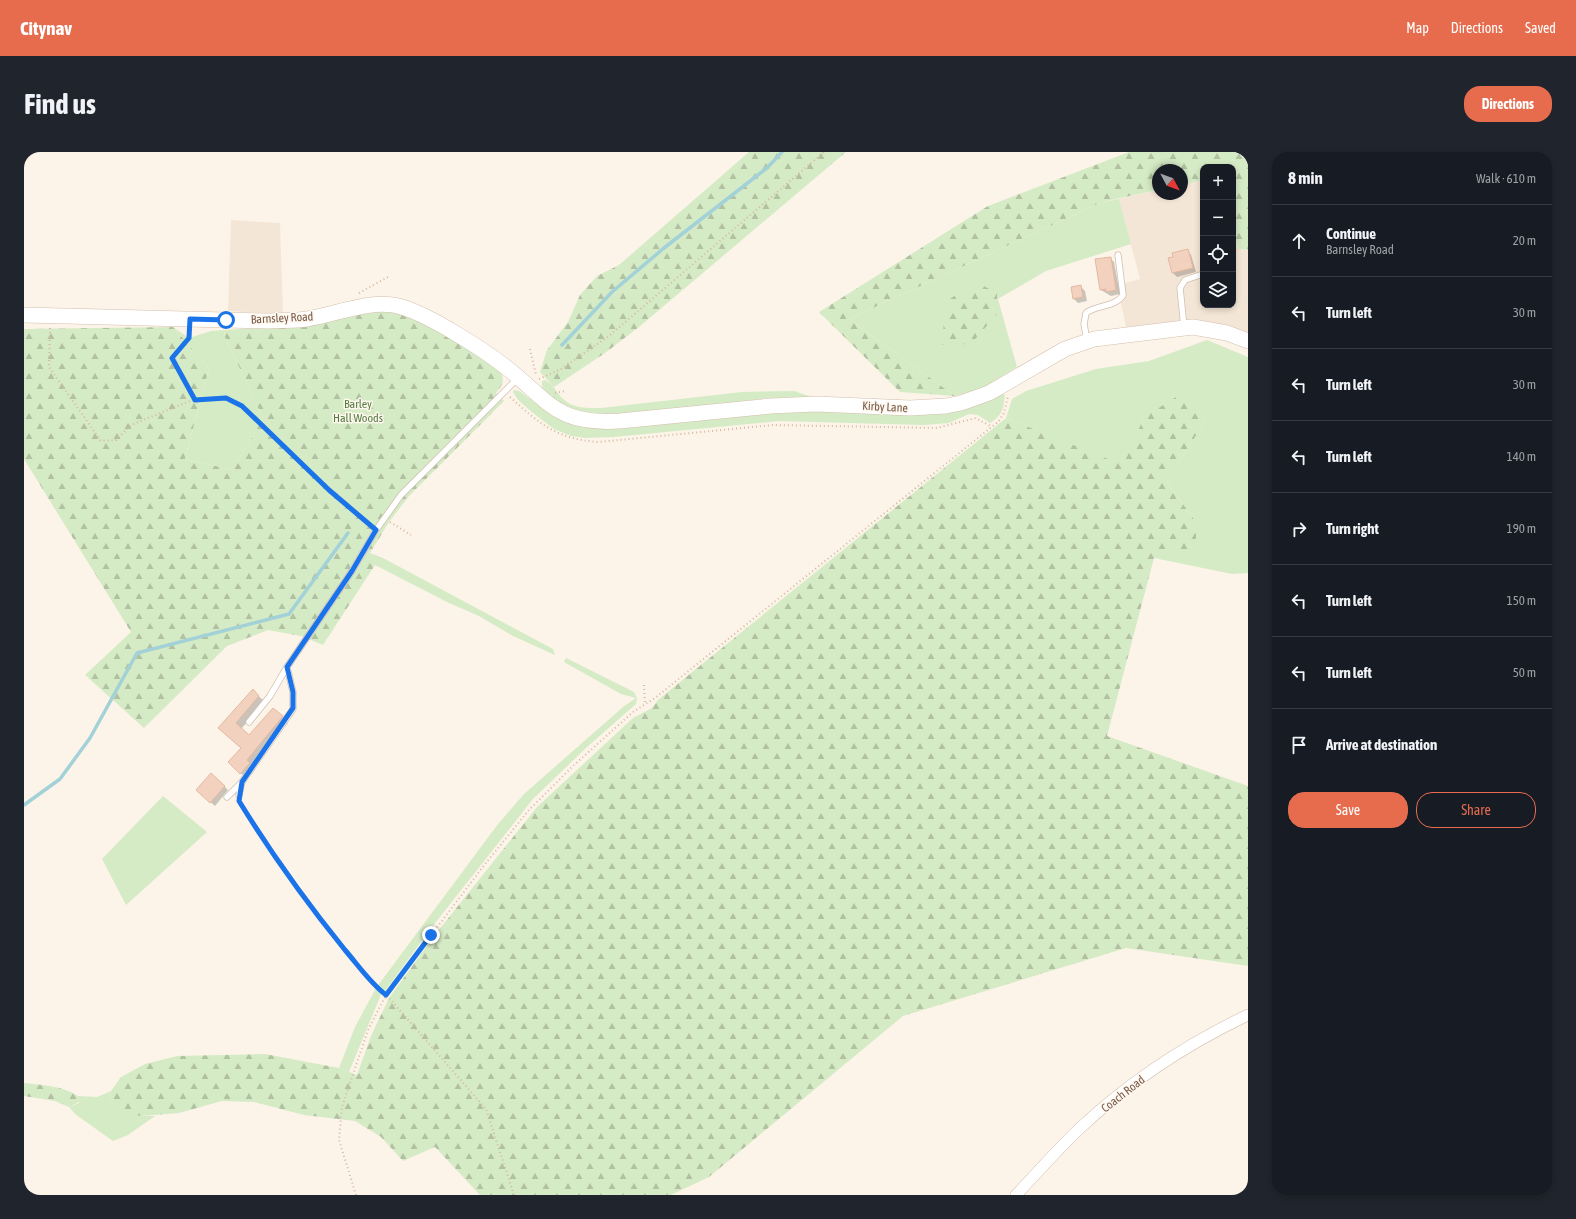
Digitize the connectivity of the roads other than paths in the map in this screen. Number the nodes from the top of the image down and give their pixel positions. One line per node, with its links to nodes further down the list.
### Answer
1 (1118, 255): 6 (lane)
2 (1200, 275): 4 (lane)
3 (24, 315): 7 (main road, Barnsley Road)
4 (1184, 328): 5 (main road, Kirby Lane); 6 (main road, Kirby Lane)
5 (1248, 341)
6 (1088, 342): 7 (main road, Kirby Lane)
7 (518, 378): 8 (lane)
8 (287, 667): 9 (lane); 10 (lane)
9 (249, 722)
10 (242, 782): 11 (lane); 12 (lane)
11 (239, 795)
12 (227, 798)
13 (1248, 1015): 14 (street, Coach Road)
14 (1016, 1195)

